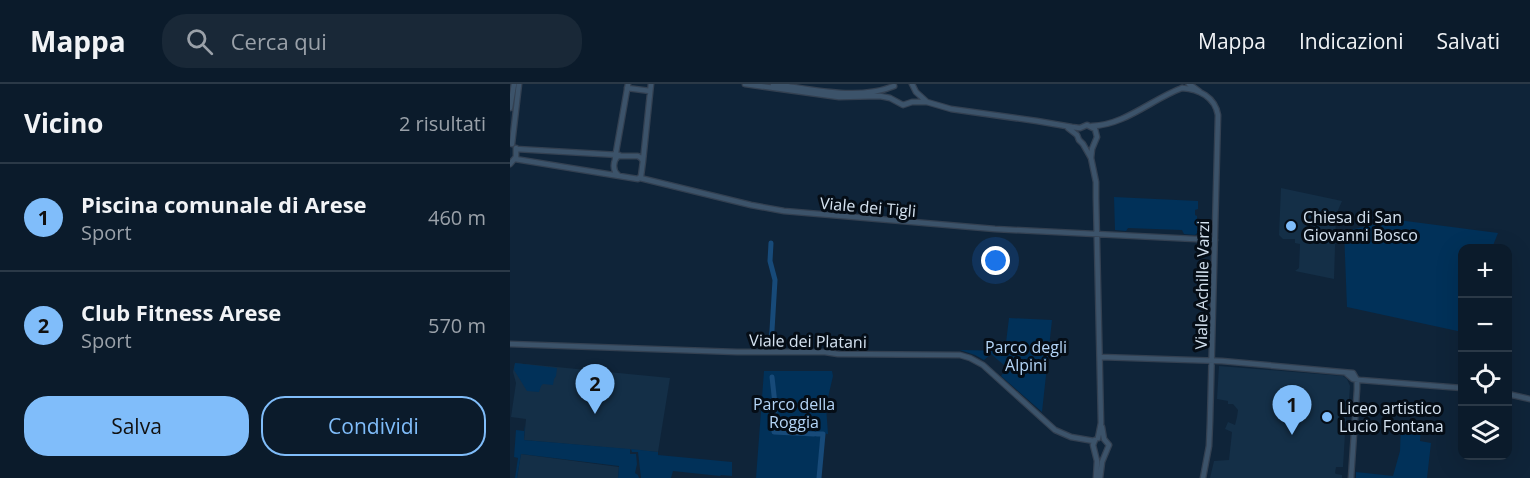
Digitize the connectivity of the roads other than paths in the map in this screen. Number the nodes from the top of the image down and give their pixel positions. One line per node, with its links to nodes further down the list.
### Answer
1 (514, 84): 19 (street)
2 (519, 84): 28 (street)
3 (651, 84): 12 (street)
4 (745, 84): 16 (street)
5 (773, 84): 9 (street)
6 (912, 84): 13 (street)
7 (1175, 84): 14 (street)
8 (1189, 84): 15 (street)
9 (895, 85): 16 (street)
10 (628, 86): 12 (street); 29 (street)
11 (1182, 86): 14 (street); 15 (street)
12 (650, 91): 32 (street)
13 (916, 92): 17 (street); 18 (street)
14 (1173, 92): 20 (street)
15 (1206, 95): 37 (street, Viale Achille Varzi)
16 (894, 100): 17 (street)
17 (912, 102): 18 (street)
18 (927, 102): 21 (street)
19 (510, 108)
20 (1105, 124): 22 (street); 24 (street)
21 (1065, 126): 23 (street); 25 (street)
22 (1090, 126): 23 (street); 24 (street)
23 (1080, 128): 25 (street)
24 (1097, 134): 26 (street)
25 (1077, 135): 27 (street)
26 (1094, 141): 27 (street); 30 (street)
27 (1083, 144): 30 (street)
28 (513, 145): 29 (street); 31 (street)
29 (617, 157): 32 (street); 34 (street)
30 (1091, 158): 36 (street)
31 (515, 159): 33 (street); 34 (street)
32 (643, 161): 35 (street)
33 (510, 164)
34 (618, 176): 35 (street)
35 (640, 178): 36 (street, Viale dei Tigli)
36 (1097, 235): 37 (street, Viale dei Tigli); 39 (street)
37 (1215, 240): 40 (street, Viale Achille Varzi)
38 (510, 344): 46 (street, Viale dei Platani)
39 (1100, 357): 40 (street); 45 (street)
40 (1212, 361): 41 (street); 52 (street, Viale Achille Varzi)
41 (1355, 378): 42 (street); 53 (street)
42 (1458, 388)
43 (1512, 395): 44 (street)
44 (1528, 398)
45 (1101, 423): 47 (street); 48 (street)
46 (1077, 438): 48 (street, Viale dei Platani); 49 (street, Viale dei Platani)
47 (1104, 439): 48 (street); 50 (street)
48 (1096, 440): 49 (street)
49 (1094, 449): 50 (street); 51 (street)
50 (1106, 452): 51 (street)
51 (1098, 478)
52 (1203, 478)
53 (1351, 478)

